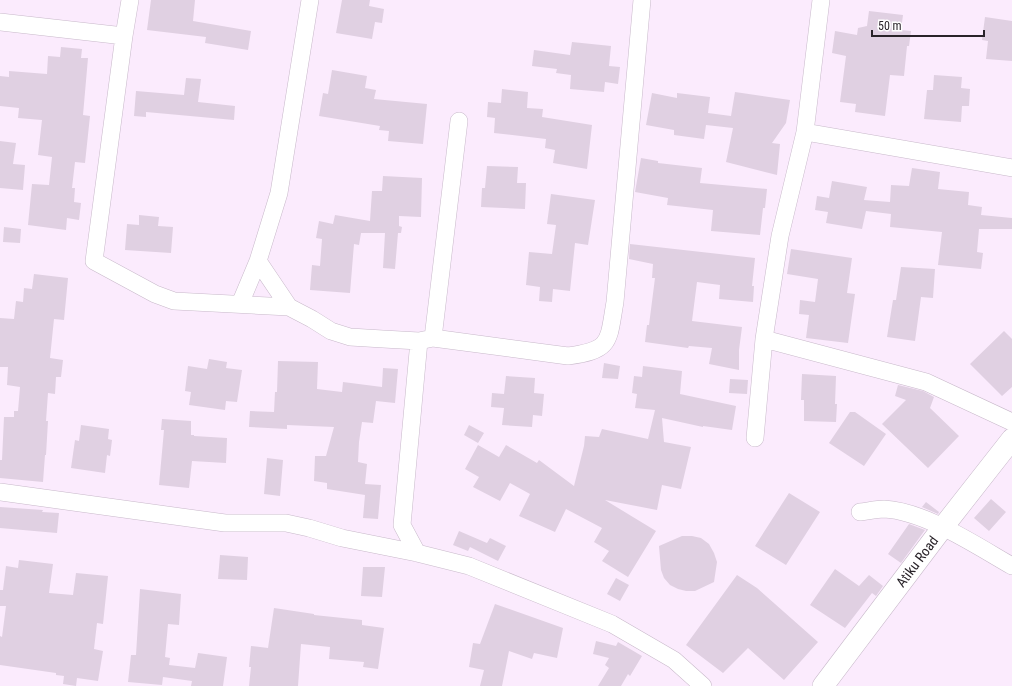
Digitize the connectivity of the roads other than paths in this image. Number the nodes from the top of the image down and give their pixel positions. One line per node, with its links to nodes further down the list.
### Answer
1 (130, 0): 6 (street)
2 (310, 0): 10 (street)
3 (642, 0): 14 (street)
4 (821, 0): 8 (street)
5 (0, 22): 6 (street)
6 (124, 36): 11 (street)
7 (459, 121): 14 (street)
8 (806, 132): 9 (street); 13 (street)
9 (1012, 168)
10 (258, 261): 11 (street); 12 (street)
11 (240, 304): 12 (street)
12 (289, 307): 14 (street)
13 (764, 339): 15 (street); 16 (street)
14 (426, 340): 20 (street)
15 (1012, 422)
16 (755, 438)
17 (1012, 439): 21 (street, Atiku Road)
18 (0, 492): 22 (street)
19 (860, 512): 21 (street)
20 (402, 525): 22 (street); 23 (street)
21 (943, 527): 24 (street); 26 (street, Atiku Road)
22 (374, 546): 23 (street)
23 (417, 553): 25 (street)
24 (1012, 566)
25 (703, 686)
26 (823, 686)

